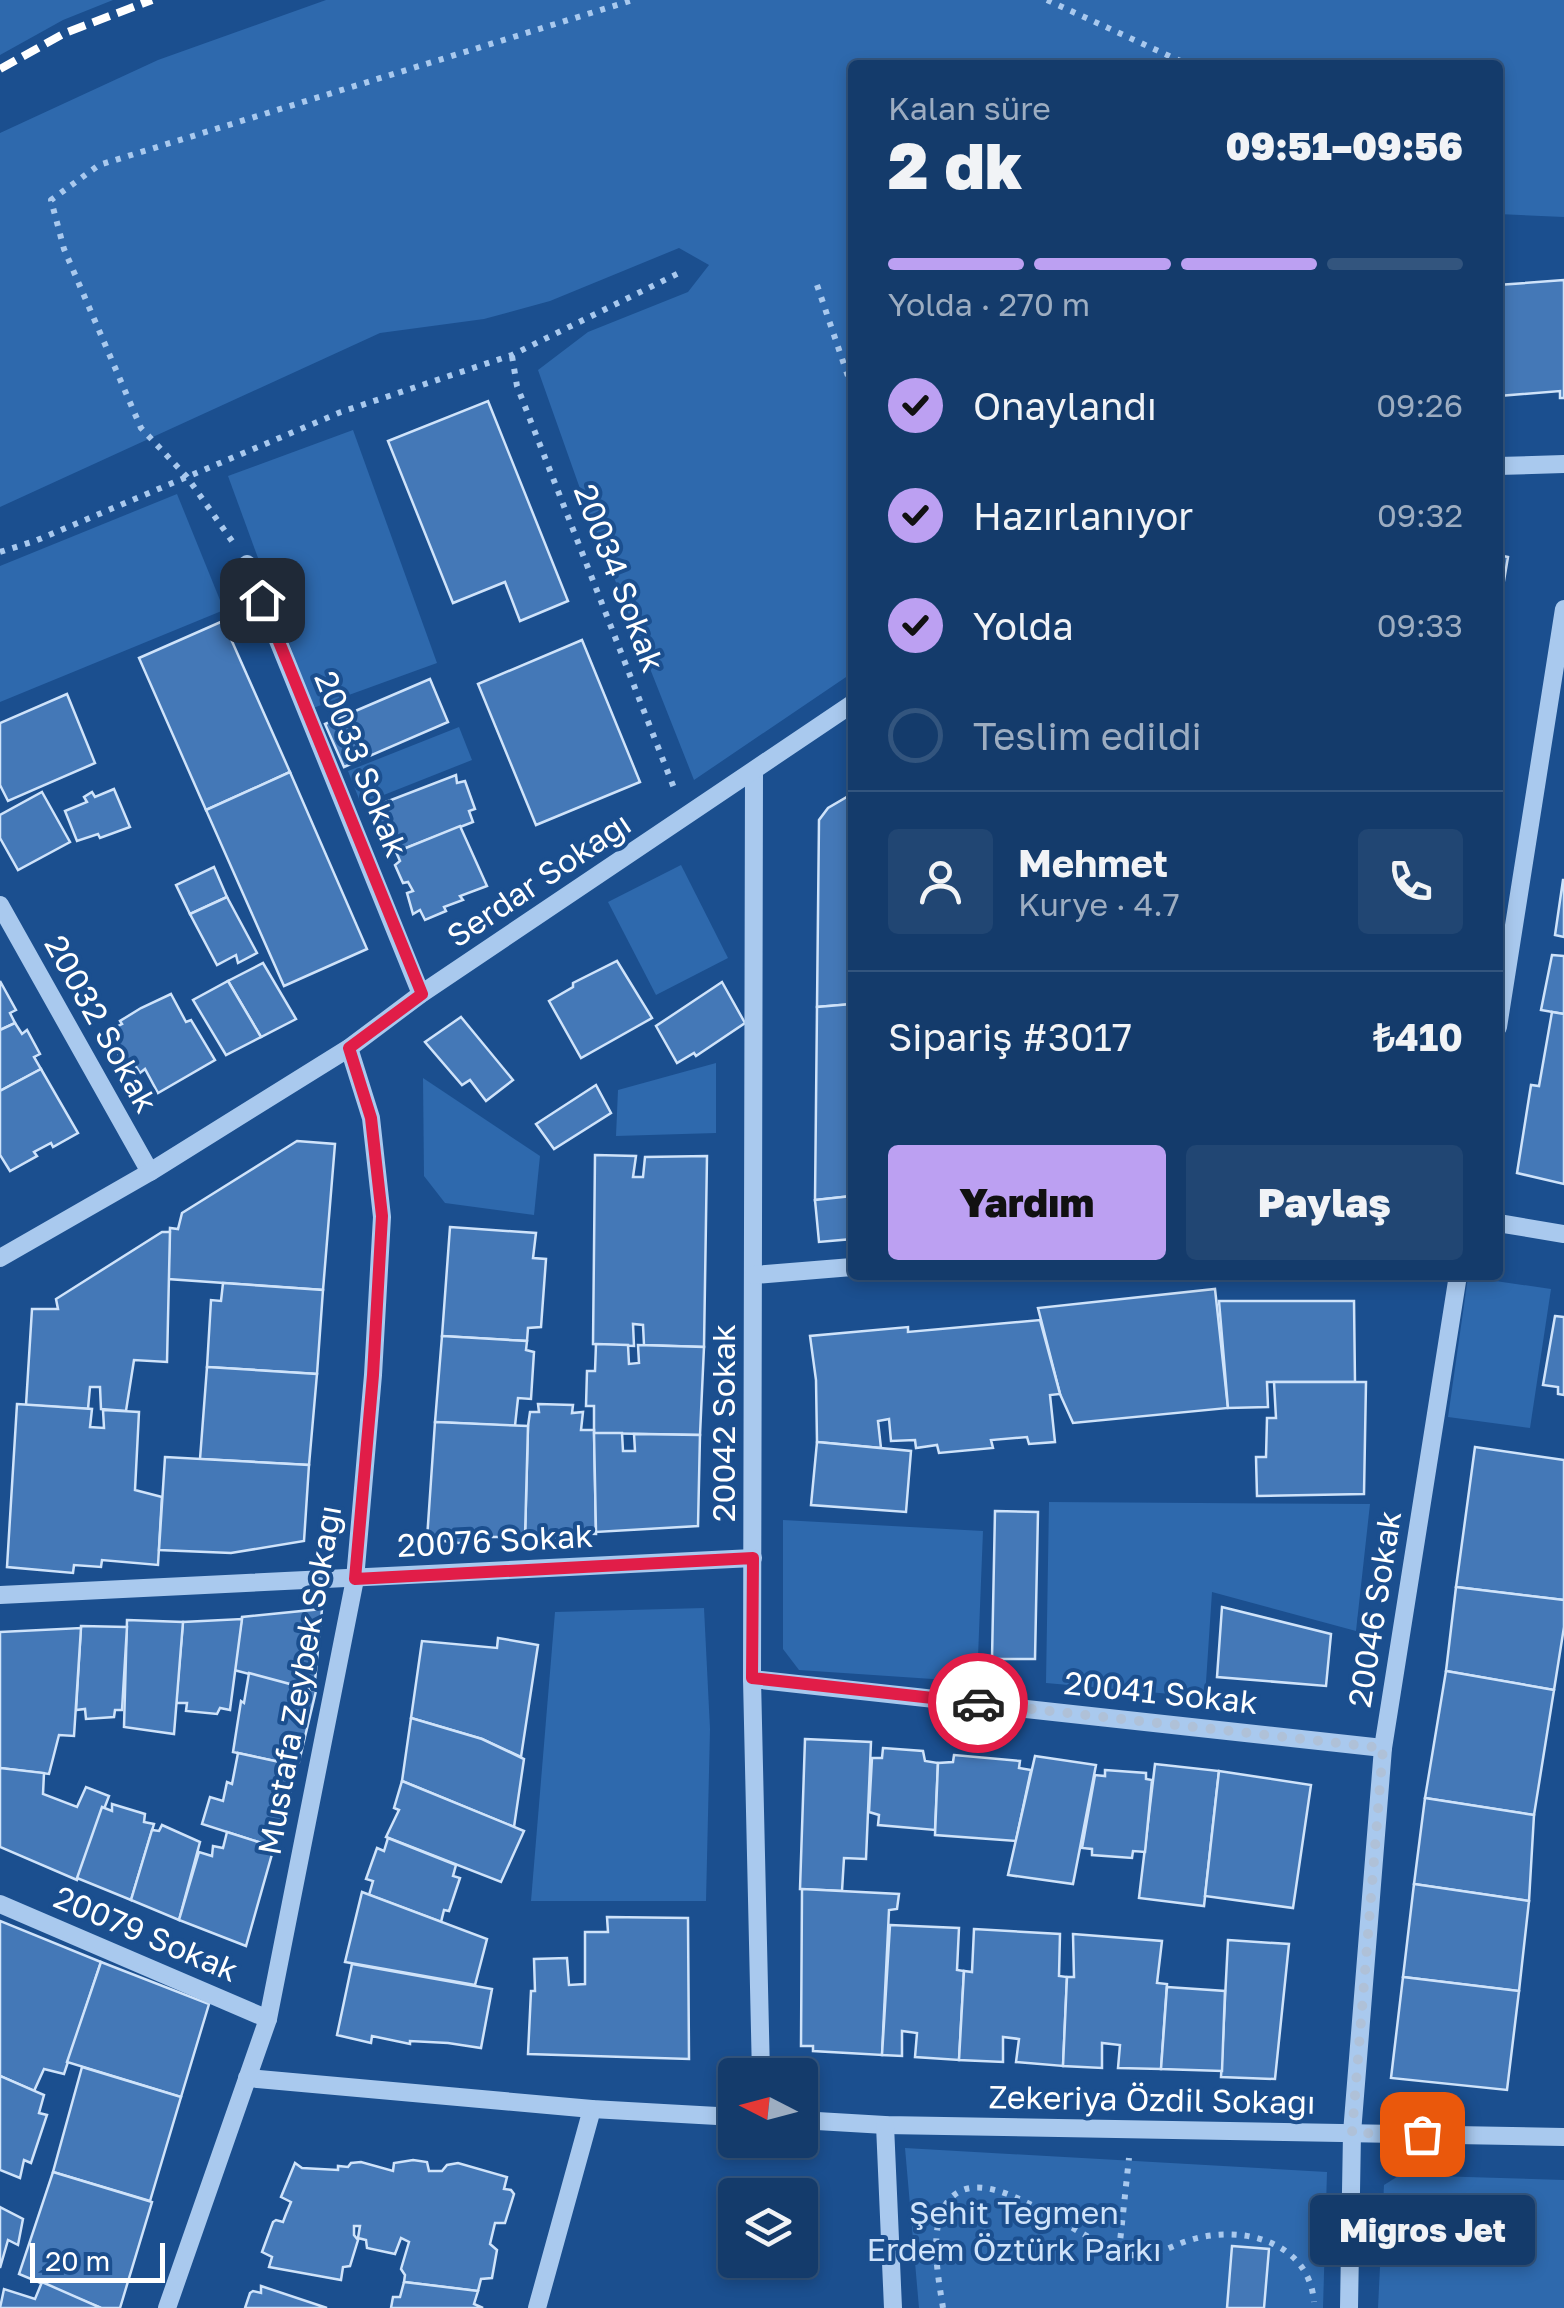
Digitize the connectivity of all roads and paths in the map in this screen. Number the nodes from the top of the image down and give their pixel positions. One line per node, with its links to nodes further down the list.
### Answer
1 (633, 0): 12 (path)
2 (1047, 0): 4 (path)
3 (1371, 53): 5 (path)
4 (1178, 60)
5 (1369, 60)
6 (679, 273): 8 (path)
7 (817, 285): 9 (path)
8 (512, 355): 12 (path); 18 (path, 20034 Sokak)
9 (848, 376)
10 (1564, 464): 11 (street)
11 (1503, 466)
12 (187, 477): 13 (path); 14 (path)
13 (0, 552)
14 (248, 564): 20 (street, 20033 Sokak)
15 (1564, 609): 21 (street)
16 (848, 707): 17 (street, Serdar Sokağı)
17 (754, 772): 18 (street, Serdar Sokağı); 28 (street, 20042 Sokak)
18 (686, 817): 20 (street, Serdar Sokağı)
19 (0, 905): 23 (street, 20032 Sokak)
20 (422, 994): 22 (street, Serdar Sokağı)
21 (1503, 996)
22 (349, 1048): 23 (street, Serdar Sokağı); 31 (street, Mustafa Zeybek Sokağı)
23 (150, 1172): 26 (street, Serdar Sokağı)
24 (1503, 1224): 25 (street)
25 (1564, 1234)
26 (0, 1258)
27 (848, 1267): 28 (street)
28 (754, 1275): 30 (street, 20042 Sokak)
29 (1457, 1280): 34 (street, 20046 Sokak)
30 (753, 1558): 31 (street, 20076 Sokak); 33 (street, 20042 Sokak)
31 (355, 1579): 32 (street, 20076 Sokak); 36 (street, Mustafa Zeybek Sokağı)
32 (0, 1594)
33 (752, 1678): 34 (street, 20041 Sokak); 37 (street, 20042 Sokak)
34 (1383, 1748): 44 (street, 20046 Sokak)
35 (0, 1904): 36 (street, 20079 Sokak)
36 (268, 2019): 38 (street, Mustafa Zeybek Sokağı)
37 (761, 2058)
38 (247, 2078): 39 (street); 47 (street, Mustafa Zeybek Sokağı)
39 (592, 2109): 40 (street); 48 (street)
40 (718, 2116)
41 (818, 2121): 42 (street, Zekeriya Özdil Sokağı)
42 (885, 2125): 43 (street, Zekeriya Özdil Sokağı); 49 (street)
43 (1132, 2130): 44 (street, Zekeriya Özdil Sokağı); 46 (path)
44 (1352, 2133): 45 (street, Zekeriya Özdil Sokağı); 52 (street, 20046 Sokak)
45 (1564, 2137)
46 (1120, 2252): 50 (path); 51 (path)
47 (166, 2308)
48 (537, 2308)
49 (893, 2308)
50 (943, 2308)
51 (1314, 2308)
52 (1349, 2308)

